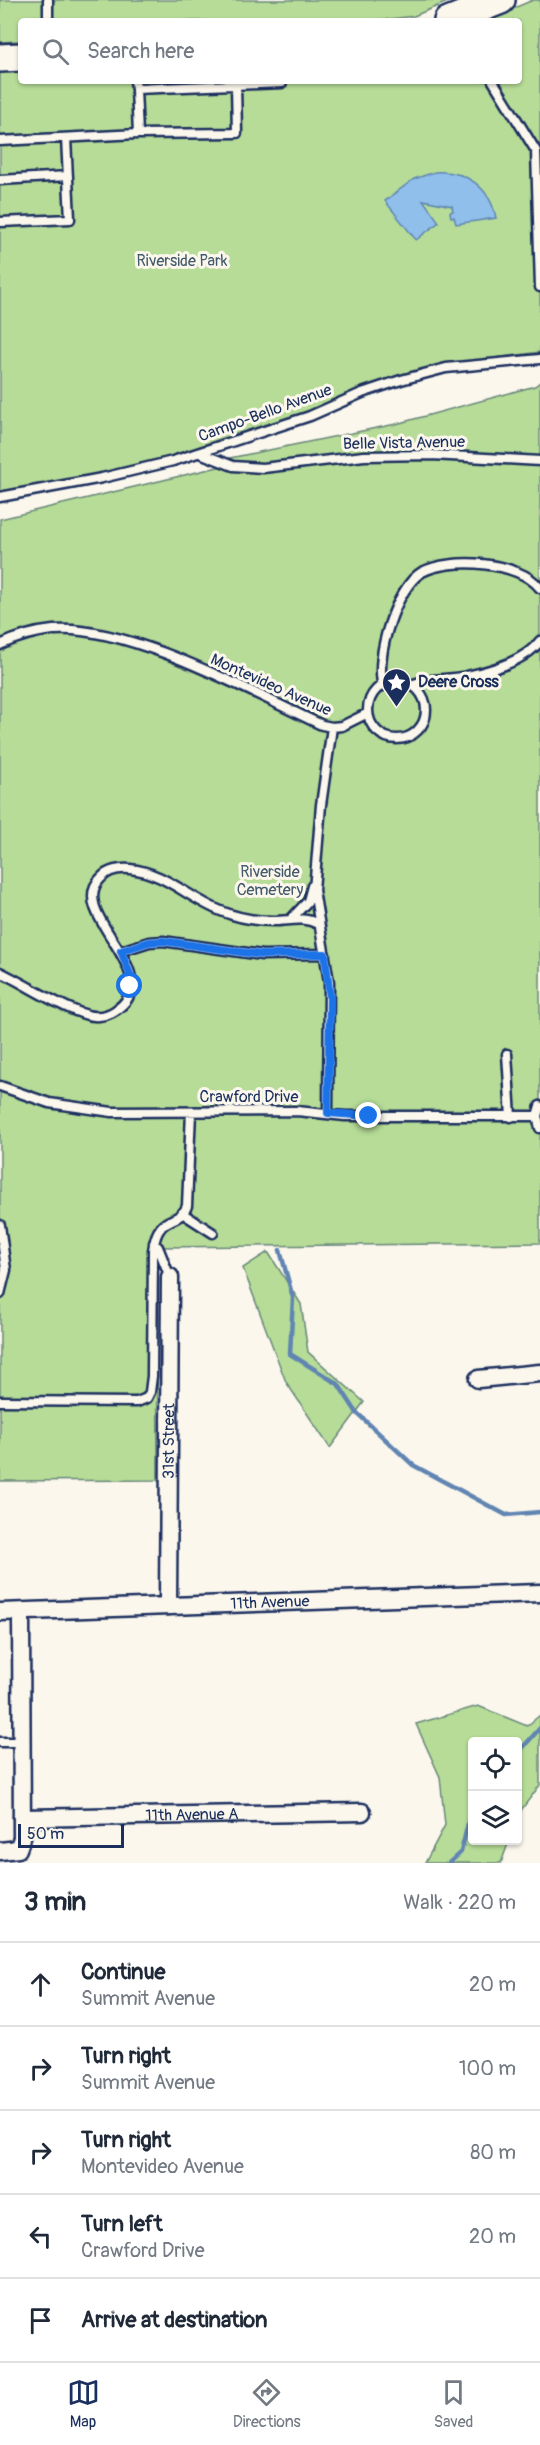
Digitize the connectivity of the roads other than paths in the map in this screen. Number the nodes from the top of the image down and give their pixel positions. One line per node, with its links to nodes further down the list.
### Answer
1 (48, 0): 3 (lane)
2 (501, 0): 4 (main road)
3 (48, 18)
4 (460, 18)
5 (18, 57): 6 (main road)
6 (0, 58)
7 (259, 84): 10 (lane)
8 (495, 84): 14 (lane)
9 (136, 85): 10 (lane); 11 (lane)
10 (236, 85): 11 (lane)
11 (138, 134): 12 (lane)
12 (66, 138): 13 (lane); 15 (lane)
13 (0, 141)
14 (538, 154): 18 (lane)
15 (68, 176): 16 (lane); 17 (lane)
16 (0, 180)
17 (0, 222)
18 (540, 286)
19 (540, 359): 20 (lane, Campo-Bello Avenue)
20 (199, 453): 21 (lane, Belle Vista Avenue); 22 (lane, Campo-Bello Avenue)
21 (540, 461)
22 (0, 497)
23 (540, 588): 27 (lane)
24 (540, 641): 26 (lane)
25 (0, 645): 29 (lane, Montevideo Avenue)
26 (411, 685): 27 (lane); 28 (lane)
27 (383, 686): 28 (lane)
28 (368, 713): 29 (lane)
29 (332, 727): 30 (lane, Montevideo Avenue)
30 (314, 877): 31 (lane); 32 (lane, Montevideo Avenue)
31 (289, 921): 32 (lane); 33 (lane)
32 (318, 924): 34 (lane, Montevideo Avenue)
33 (121, 951): 34 (lane); 35 (lane)
34 (325, 954): 40 (lane, Montevideo Avenue)
35 (0, 972)
36 (507, 1054): 42 (lane)
37 (0, 1086): 39 (lane, Crawford Drive)
38 (540, 1106): 41 (lane)
39 (191, 1112): 40 (lane, Crawford Drive); 44 (lane)
40 (328, 1113): 42 (lane, Crawford Drive)
41 (537, 1116): 42 (lane, Crawford Drive); 43 (lane)
42 (511, 1117)
43 (540, 1128)
44 (182, 1213): 46 (lane); 47 (lane)
45 (0, 1225): 49 (lane)
46 (213, 1233)
47 (154, 1243): 48 (lane); 52 (lane)
48 (170, 1277): 54 (street, 31st Street)
49 (0, 1294)
50 (540, 1373): 51 (street)
51 (478, 1379)
52 (0, 1401)
53 (540, 1593): 54 (street, 11th Avenue)
54 (168, 1606): 56 (street, 11th Avenue)
55 (0, 1612): 56 (street, 11th Avenue)
56 (21, 1612): 58 (street)
57 (0, 1742): 58 (lane)
58 (22, 1742): 60 (street)
59 (362, 1812): 60 (street, 11th Avenue A)
60 (22, 1818): 61 (street)
61 (0, 1851)

